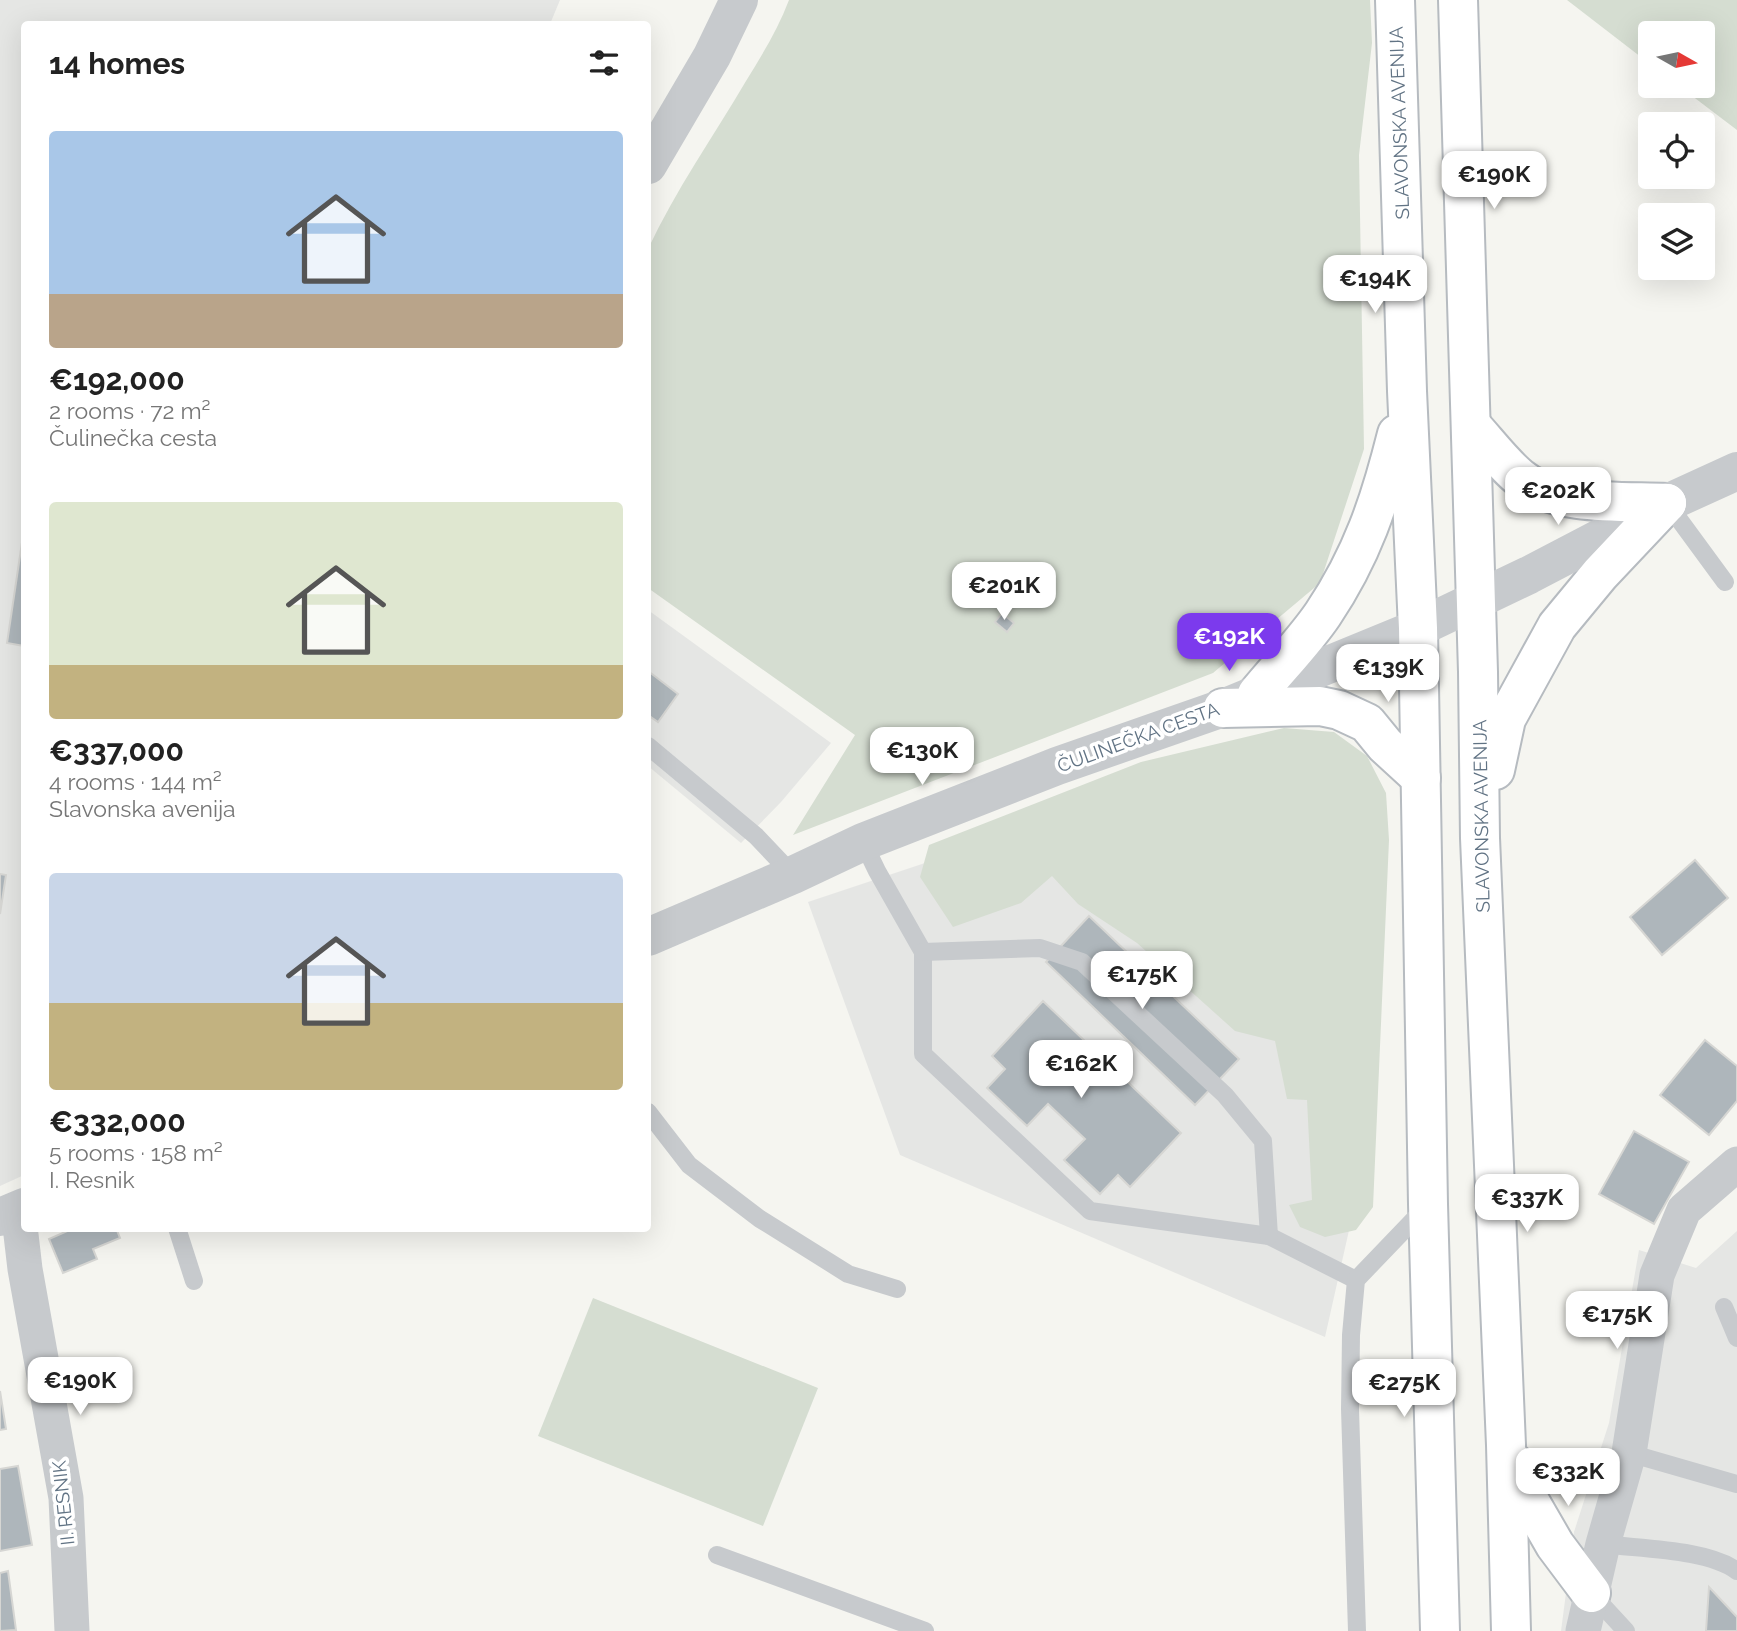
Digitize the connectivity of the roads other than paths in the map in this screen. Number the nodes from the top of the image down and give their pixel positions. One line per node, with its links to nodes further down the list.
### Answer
1 (739, 0): 4 (street)
2 (1395, 0): 5 (main road, SLAVONSKA AVENIJA)
3 (1458, 0): 6 (main road, SLAVONSKA AVENIJA)
4 (651, 160)
5 (1407, 391): 11 (main road, SLAVONSKA AVENIJA); 12 (main road)
6 (1471, 425): 8 (main road); 10 (main road, SLAVONSKA AVENIJA)
7 (1737, 471): 8 (street, ČULINEČKA CESTA)
8 (1667, 503): 9 (lane); 10 (street, ČULINEČKA CESTA); 15 (main road)
9 (1725, 582)
10 (1475, 602): 11 (street, ČULINEČKA CESTA); 15 (main road, SLAVONSKA AVENIJA)
11 (1418, 628): 12 (street, ČULINEČKA CESTA); 14 (main road, SLAVONSKA AVENIJA)
12 (1240, 701): 14 (main road); 16 (street, ČULINEČKA CESTA)
13 (651, 748): 17 (lane)
14 (1421, 778): 22 (main road, SLAVONSKA AVENIJA)
15 (1480, 838): 31 (main road, SLAVONSKA AVENIJA)
16 (863, 842): 17 (street, ČULINEČKA CESTA); 19 (lane)
17 (793, 875): 18 (street, ČULINEČKA CESTA)
18 (651, 936)
19 (923, 952): 25 (lane); 25 (lane)
20 (651, 1116): 28 (lane)
21 (1737, 1164): 32 (street)
22 (1428, 1204): 26 (lane); 41 (main road, SLAVONSKA AVENIJA)
23 (14, 1211): 38 (street, II. RESNIK)
24 (178, 1232): 27 (lane)
25 (1269, 1236): 26 (lane)
26 (1356, 1280): 40 (lane)
27 (194, 1281)
28 (897, 1289)
29 (1724, 1307): 30 (lane)
30 (1737, 1338)
31 (1506, 1445): 37 (main road); 42 (main road, SLAVONSKA AVENIJA)
32 (1629, 1453): 33 (lane); 34 (street)
33 (1737, 1484)
34 (1603, 1544): 36 (lane); 37 (street)
35 (718, 1555): 39 (lane)
36 (1737, 1571)
37 (1591, 1593): 43 (street); 44 (lane)
38 (72, 1631)
39 (925, 1631)
40 (1357, 1631)
41 (1440, 1631)
42 (1511, 1631)
43 (1583, 1631)
44 (1626, 1631)

